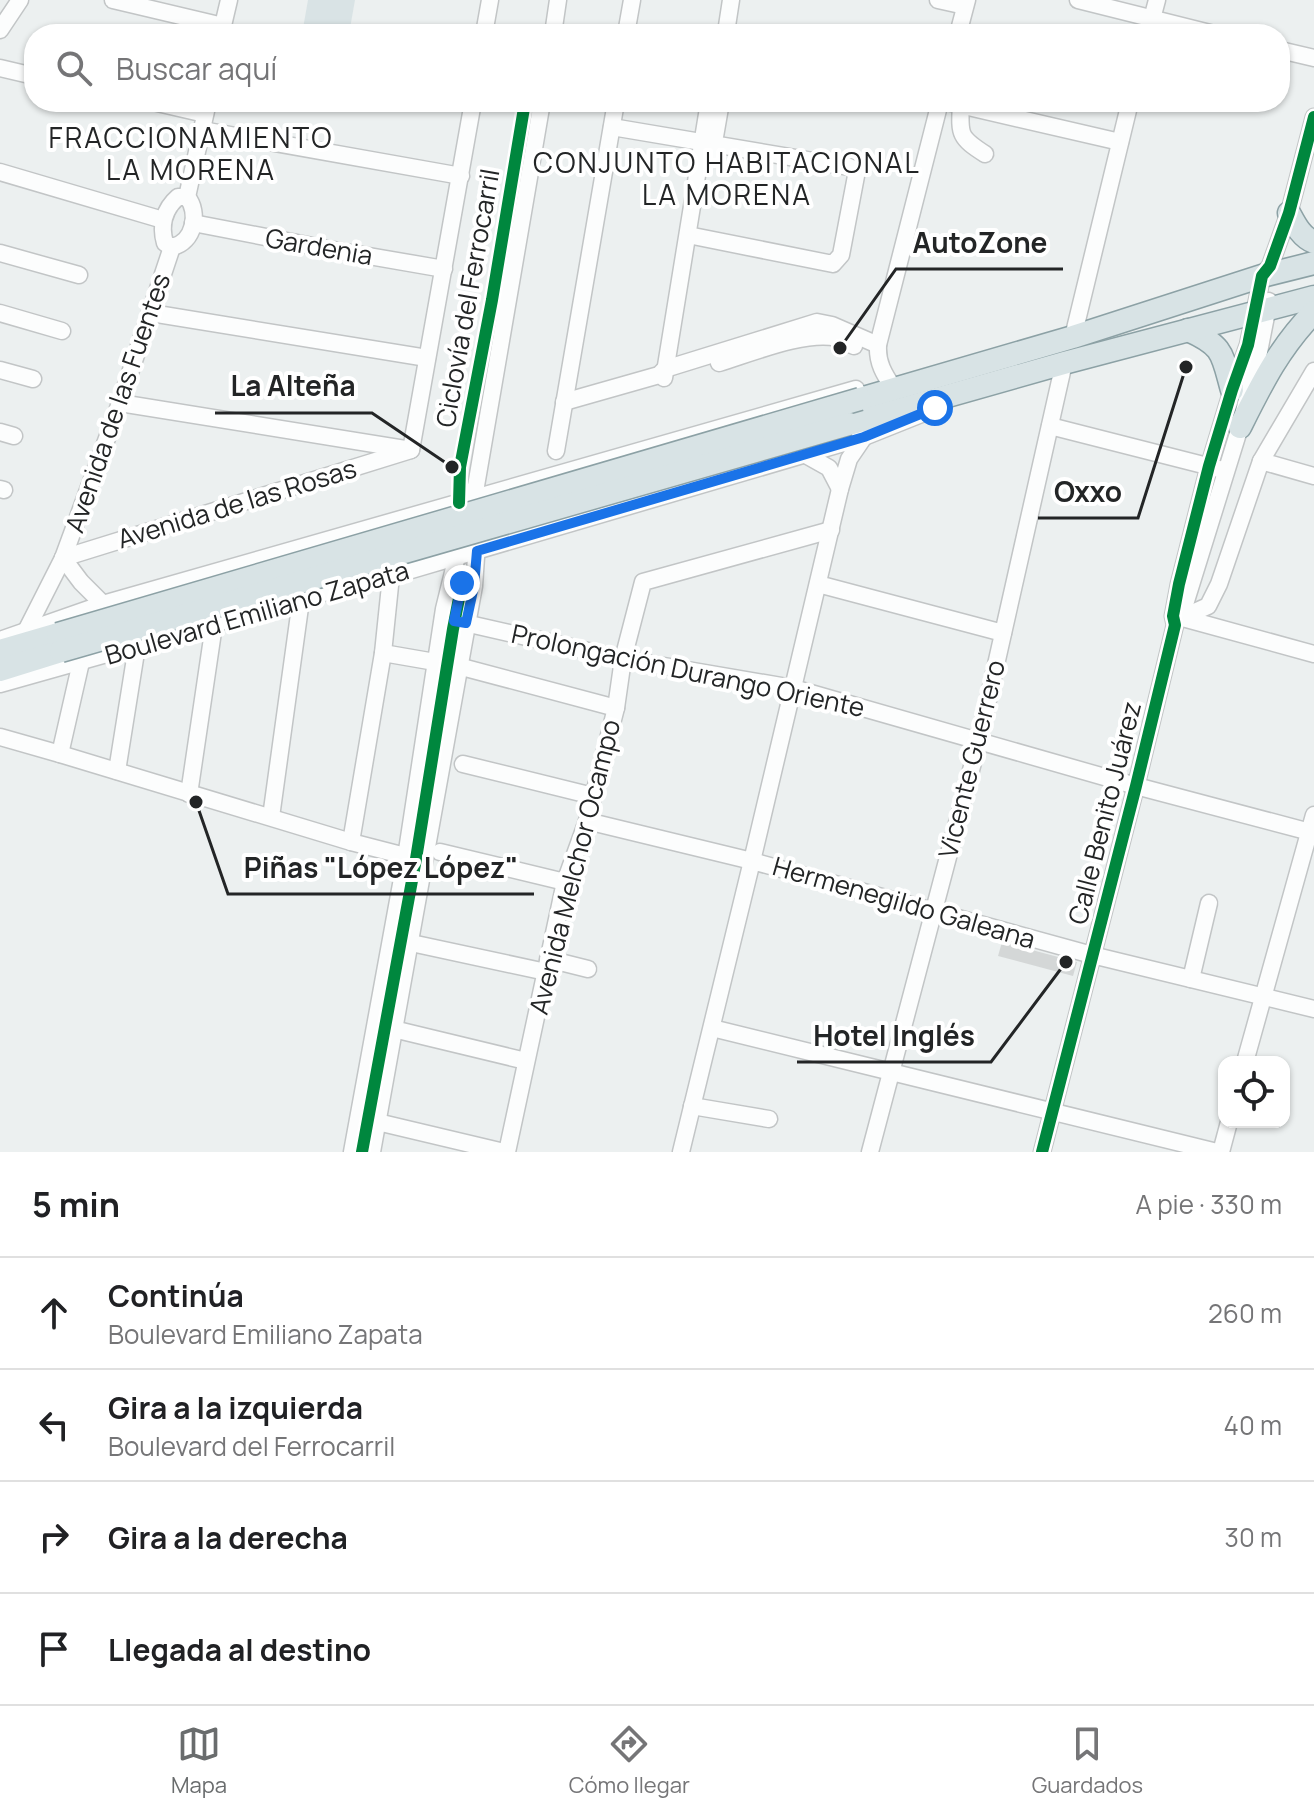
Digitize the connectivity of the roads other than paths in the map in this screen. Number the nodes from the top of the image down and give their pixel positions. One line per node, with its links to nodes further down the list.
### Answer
1 (20, 0): 21 (street)
2 (113, 0): 12 (street)
3 (229, 0): 13 (street)
4 (490, 0): 14 (street)
5 (558, 0): 15 (street)
6 (632, 0): 16 (street)
7 (731, 0): 17 (street)
8 (938, 0): 11 (street)
9 (1078, 0): 19 (street)
10 (1157, 0): 20 (street)
11 (966, 3): 18 (street)
12 (200, 24)
13 (223, 24)
14 (486, 24)
15 (554, 24)
16 (628, 24)
17 (727, 24)
18 (961, 24)
19 (1142, 24)
20 (1151, 24)
21 (0, 30)
22 (1290, 52): 23 (street)
23 (1314, 58)
24 (0, 68): 25 (street)
25 (24, 74)
26 (471, 112): 42 (street)
27 (540, 112): 85 (street)
28 (614, 112): 37 (street)
29 (709, 112): 39 (street)
30 (718, 112): 39 (street)
31 (938, 112): 63 (street)
32 (956, 112): 40 (street)
33 (989, 112): 38 (street)
34 (1128, 112): 38 (street)
35 (205, 115): 42 (street); 43 (street)
36 (1314, 117): 44 (street, Calle Benito Juárez)
37 (612, 127): 39 (street); 72 (street)
38 (1120, 142): 62 (street)
39 (708, 143): 47 (street); 47 (street)
40 (985, 154)
41 (0, 172): 45 (street)
42 (461, 176): 52 (street)
43 (187, 197): 45 (street); 46 (street)
44 (1289, 213): 48 (main road); 53 (street, Calle Benito Juárez)
45 (163, 220): 49 (street)
46 (193, 223): 49 (street); 52 (street, Gardenia)
47 (693, 236): 68 (street)
48 (1314, 242)
49 (172, 247): 59 (street, Avenida de las Fuentes)
50 (0, 253): 54 (street)
51 (1314, 263): 53 (main road, Boulevard Emiliano Zapata)
52 (444, 269): 64 (street)
53 (1268, 272): 56 (street, Calle Benito Juárez); 62 (main road, Boulevard Emiliano Zapata)
54 (79, 275)
55 (1314, 297): 56 (main road, Boulevard Emiliano Zapata)
56 (1262, 310): 60 (main road, Boulevard Emiliano Zapata); 71 (street, Calle Benito Juárez); 75 (street, Calle Benito Juárez)
57 (1314, 312): 75 (main road)
58 (0, 313): 61 (street)
59 (151, 313): 64 (street); 73 (street, Avenida de las Fuentes)
60 (1188, 330): 65 (main road, Boulevard Emiliano Zapata); 71 (main road)
61 (62, 331)
62 (1073, 337): 70 (main road, Boulevard Emiliano Zapata)
63 (878, 351): 68 (street); 70 (street)
64 (427, 358): 77 (street)
65 (1064, 363): 74 (street, Vicente Guerrero); 76 (main road, Boulevard Emiliano Zapata)
66 (0, 370): 69 (street)
67 (1314, 371): 80 (street)
68 (668, 373): 72 (street)
69 (33, 379)
70 (894, 389): 85 (street, Boulevard Emiliano Zapata); 101 (main road, Boulevard Emiliano Zapata, bridge)
71 (1232, 390): 81 (street, Calle Benito Juárez)
72 (564, 402): 78 (street)
73 (120, 403): 77 (street); 89 (street, Avenida de las Fuentes)
74 (1050, 426): 81 (street); 99 (street, Vicente Guerrero)
75 (1240, 427): 82 (street, Calle Benito Juárez)
76 (856, 430): 79 (street, Boulevard Emiliano Zapata); 84 (street); 101 (main road, Boulevard Emiliano Zapata, bridge)
77 (411, 450): 89 (street, Avenida de las Rosas)
78 (556, 451)
79 (804, 454): 84 (street); 87 (street, Boulevard Emiliano Zapata)
80 (1261, 461): 83 (street); 95 (street)
81 (1209, 466): 82 (street); 95 (street, Calle Benito Juárez)
82 (1226, 471): 95 (street, Calle Benito Juárez)
83 (1314, 476)
84 (840, 489): 86 (street)
85 (475, 495): 87 (street); 88 (street); 93 (street, Boulevard Emiliano Zapata)
86 (831, 530): 91 (street); 106 (street, Avenida Melchor Ocampo)
87 (477, 551): 88 (street, Boulevard Emiliano Zapata); 96 (street)
88 (457, 556): 90 (street, Boulevard Emiliano Zapata); 94 (street)
89 (63, 558): 93 (street, Avenida de las Fuentes); 98 (street, Avenida de las Fuentes)
90 (391, 576): 92 (street, Boulevard Emiliano Zapata); 104 (street)
91 (818, 584): 99 (street); 112 (street)
92 (301, 600): 97 (street, Boulevard Emiliano Zapata); 122 (street)
93 (103, 604): 98 (street, Boulevard Emiliano Zapata)
94 (443, 618): 96 (street, Prolongación Durango Oriente); 108 (street)
95 (1176, 620): 105 (street); 119 (street, Calle Benito Juárez)
96 (466, 623): 106 (street, Prolongación Durango Oriente); 109 (street)
97 (214, 625): 102 (street, Boulevard Emiliano Zapata); 120 (street)
98 (27, 629): 100 (street, Boulevard Emiliano Zapata)
99 (1003, 633): 115 (street, Vicente Guerrero)
100 (0, 640)
101 (59, 643): 103 (main road); 110 (main road)
102 (137, 646): 107 (street, Boulevard Emiliano Zapata); 118 (street)
103 (0, 651)
104 (383, 653): 108 (street); 125 (street)
105 (1314, 654)
106 (623, 659): 112 (street, Prolongación Durango Oriente); 113 (street, Avenida Melchor Ocampo)
107 (81, 662): 111 (street, Boulevard Emiliano Zapata); 116 (street)
108 (436, 663): 109 (street); 127 (street)
109 (458, 666): 113 (street); 126 (street)
110 (0, 670)
111 (0, 684)
112 (793, 688): 115 (street, Prolongación Durango Oriente); 128 (street)
113 (616, 708): 121 (street, Avenida Melchor Ocampo)
114 (0, 737): 116 (street)
115 (979, 740): 119 (street, Prolongación Durango Oriente); 131 (street, Vicente Guerrero)
116 (60, 754): 118 (street)
117 (463, 764): 121 (street)
118 (117, 771): 120 (street)
119 (1136, 786): 124 (street, Prolongación Durango Oriente); 134 (street, Calle Benito Juárez)
120 (189, 794): 122 (street)
121 (593, 796): 123 (street, Avenida Melchor Ocampo)
122 (271, 817): 125 (street)
123 (587, 821): 128 (street, Hermenegildo Galeana); 129 (street, Avenida Melchor Ocampo)
124 (1313, 826): 138 (street)
125 (351, 842): 127 (street)
126 (432, 856): 127 (street); 129 (street); 133 (street)
127 (406, 857): 132 (street)
128 (752, 861): 131 (street, Hermenegildo Galeana); 141 (street)
129 (565, 882): 135 (street, Avenida Melchor Ocampo)
130 (1209, 903): 137 (street)
131 (932, 912): 134 (street, Hermenegildo Galeana); 145 (street, Vicente Guerrero)
132 (391, 939): 133 (street); 140 (street)
133 (410, 943): 135 (street); 142 (street)
134 (1092, 955): 137 (street, Hermenegildo Galeana); 147 (street, Calle Benito Juárez)
135 (547, 966): 136 (street); 144 (street, Avenida Melchor Ocampo)
136 (588, 969)
137 (1191, 979): 138 (street, Hermenegildo Galeana)
138 (1262, 996): 139 (street, Hermenegildo Galeana); 143 (street)
139 (1314, 1009)
140 (375, 1025): 142 (street); 148 (street)
141 (712, 1028): 145 (street); 146 (street)
142 (394, 1029): 144 (street); 150 (street)
143 (1247, 1056)
144 (526, 1061): 154 (street, Avenida Melchor Ocampo)
145 (891, 1073): 147 (street); 156 (street, Vicente Guerrero)
146 (692, 1106): 149 (street); 155 (street)
147 (1052, 1112): 157 (street, Calle Benito Juárez); 158 (street)
148 (359, 1117): 150 (street); 152 (street)
149 (769, 1119)
150 (378, 1121): 153 (street); 154 (street)
151 (1227, 1128): 158 (street)
152 (352, 1152)
153 (372, 1152)
154 (506, 1152)
155 (681, 1152)
156 (870, 1152)
157 (1042, 1152)
158 (1219, 1152)

